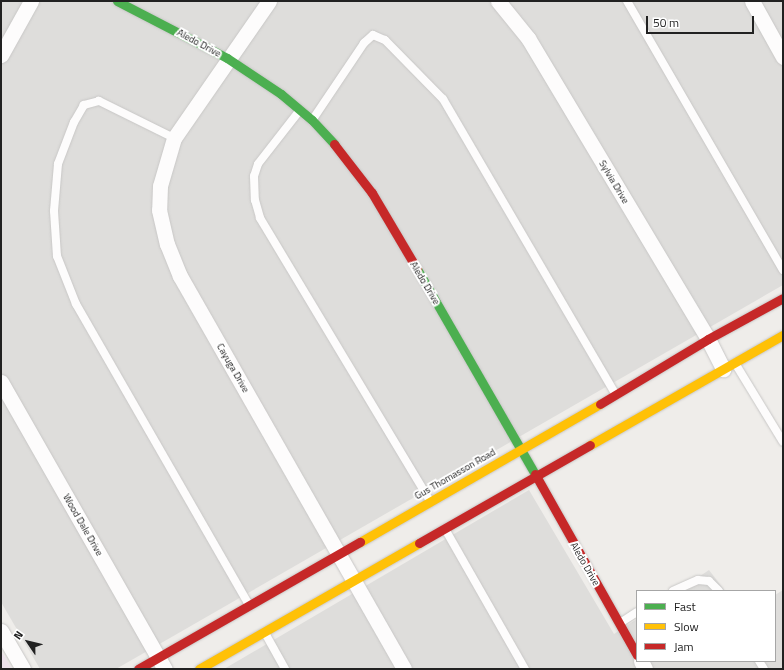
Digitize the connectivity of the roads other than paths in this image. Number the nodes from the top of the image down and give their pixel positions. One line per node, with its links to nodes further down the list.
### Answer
1 (31, 1): 7 (street)
2 (117, 1): 9 (main road, Aledo Drive)
3 (269, 1): 9 (street, Cayuga Drive)
4 (498, 1): 16 (street, Sylvia Drive)
5 (627, 1): 13 (lane)
6 (752, 1): 8 (street)
7 (1, 55)
8 (783, 57)
9 (228, 58): 10 (main road, Aledo Drive); 12 (street, Cayuga Drive)
10 (300, 110): 11 (main road, Aledo Drive); 23 (lane)
11 (312, 120): 19 (lane); 21 (main road, Aledo Drive)
12 (174, 138): 25 (street, Cayuga Drive); 29 (lane)
13 (783, 270)
14 (783, 298): 16 (main road, Gus Thomasson Road)
15 (783, 335): 17 (main road)
16 (708, 339): 17 (street, Sylvia Drive); 19 (main road, Gus Thomasson Road)
17 (728, 366): 20 (lane); 22 (main road)
18 (1, 382): 35 (street, Wood Dale Drive)
19 (616, 395): 21 (main road, Gus Thomasson Road)
20 (783, 442)
21 (520, 450): 22 (main road, Aledo Drive); 23 (main road, Gus Thomasson Road)
22 (535, 477): 24 (main road); 31 (main road, Aledo Drive)
23 (430, 502): 25 (main road, Gus Thomasson Road)
24 (445, 529): 26 (main road); 41 (lane)
25 (339, 554): 26 (street, Cayuga Drive); 29 (main road, Gus Thomasson Road)
26 (353, 582): 33 (main road); 40 (street, Cayuga Drive)
27 (676, 590): 28 (lane)
28 (718, 590)
29 (249, 606): 35 (main road, Gus Thomasson Road)
30 (636, 613): 31 (lane)
31 (619, 623): 34 (main road, Aledo Drive)
32 (1, 631): 36 (street)
33 (264, 632): 38 (main road); 39 (lane)
34 (636, 653)
35 (162, 663): 37 (main road, Gus Thomasson Road)
36 (23, 669)
37 (138, 669)
38 (199, 669)
39 (285, 669)
40 (404, 669)
41 (525, 669)

